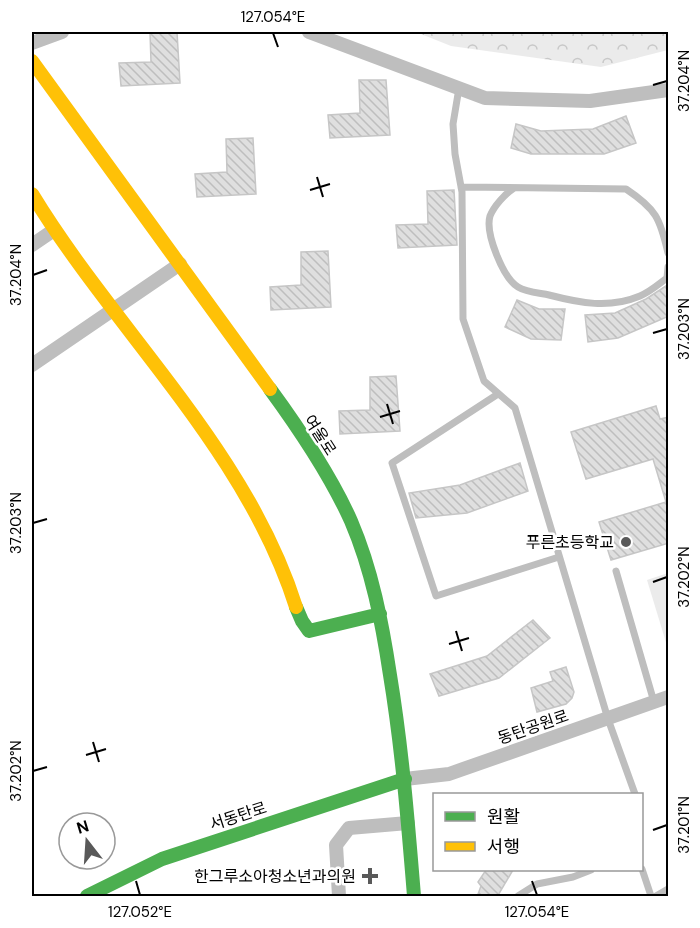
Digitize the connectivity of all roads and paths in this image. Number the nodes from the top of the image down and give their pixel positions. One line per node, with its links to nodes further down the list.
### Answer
1 (62, 32): 3 (street)
2 (309, 32): 5 (street)
3 (32, 43)
4 (32, 60): 14 (street, 여울로)
5 (459, 88): 6 (street); 7 (lane)
6 (669, 90)
7 (461, 187): 8 (lane); 18 (lane)
8 (514, 188): 10 (lane); 15 (lane)
9 (32, 194): 11 (street)
10 (666, 229): 13 (lane)
11 (54, 230): 12 (street); 16 (street)
12 (32, 245)
13 (669, 253)
14 (180, 264): 16 (street); 21 (street, 여울로)
15 (669, 267)
16 (113, 308): 17 (street); 21 (street)
17 (32, 365)
18 (498, 394): 19 (lane); 19 (lane)
19 (560, 557): 24 (lane)
20 (616, 571): 23 (lane)
21 (380, 614): 25 (street, 여울로)
22 (669, 697): 23 (street, 동탄공원로)
23 (654, 702): 24 (street, 동탄공원로)
24 (608, 719): 25 (street, 동탄공원로); 26 (lane)
25 (405, 779): 27 (street, 여울로); 31 (street, 서동탄로)
26 (634, 793)
27 (408, 823): 32 (street); 33 (street, 여울로)
28 (588, 871): 34 (lane)
29 (643, 871): 35 (lane)
30 (669, 889): 36 (lane)
31 (87, 897)
32 (339, 897)
33 (414, 897)
34 (518, 897)
35 (651, 897)
36 (656, 897)

